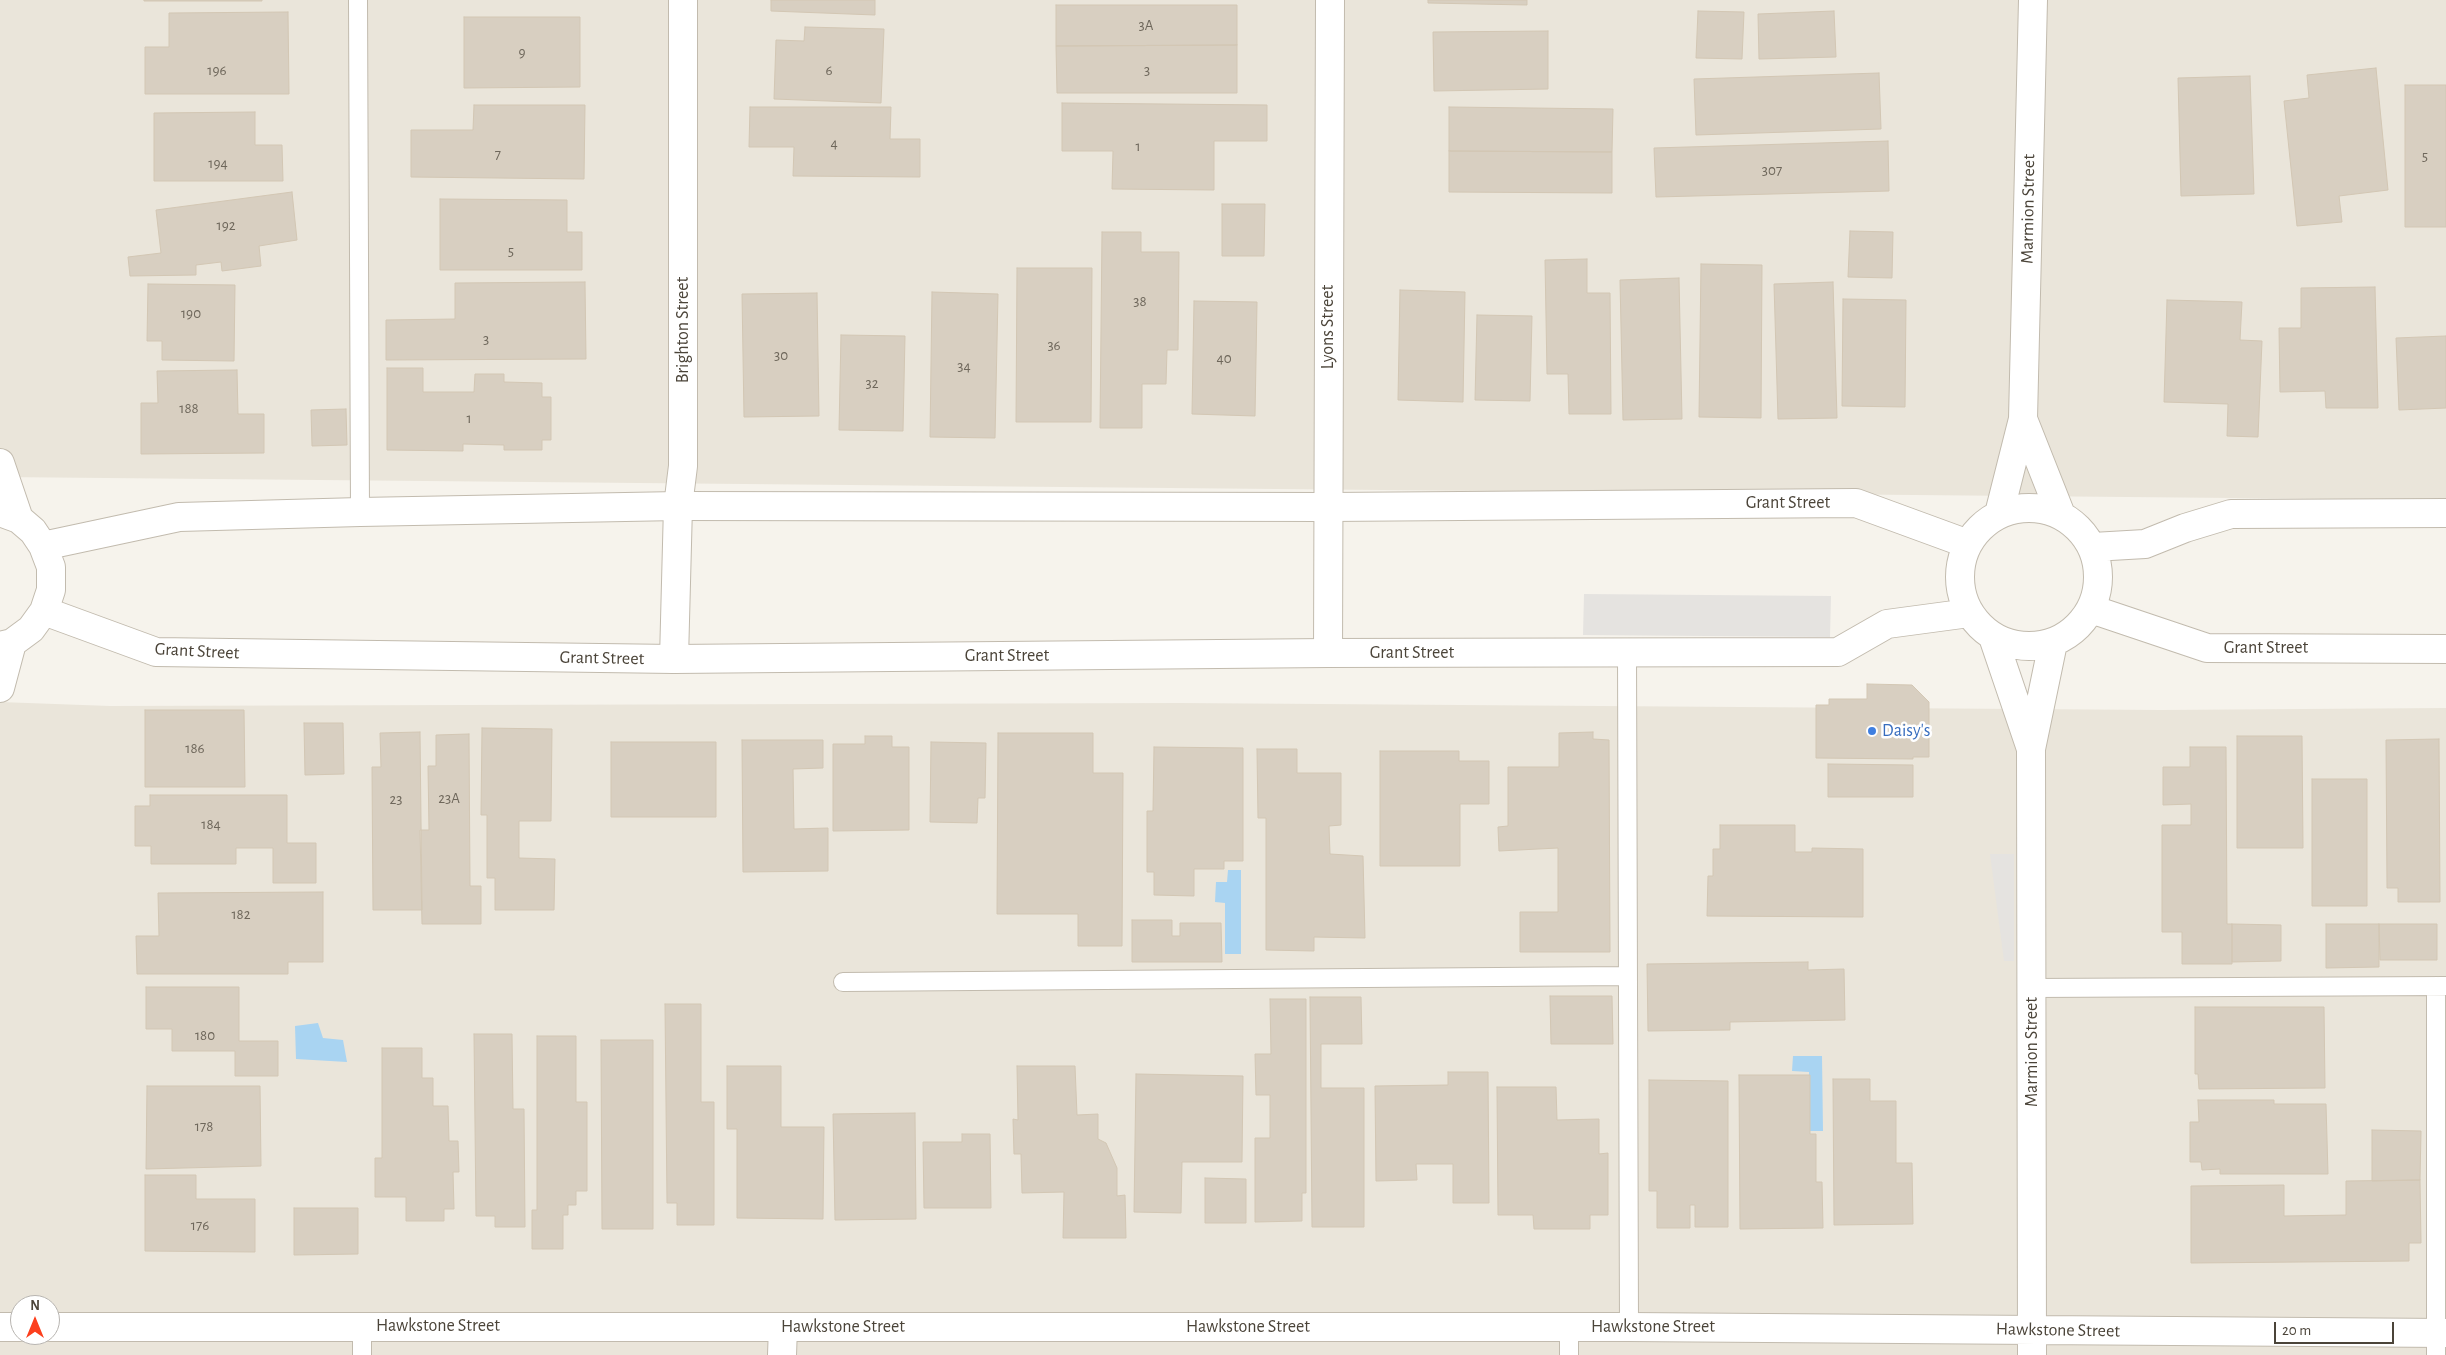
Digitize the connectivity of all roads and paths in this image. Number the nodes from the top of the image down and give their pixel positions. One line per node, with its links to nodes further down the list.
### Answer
1 (358, 0): 9 (lane)
2 (683, 0): 7 (street, Brighton Street)
3 (1330, 0): 8 (street, Lyons Street)
4 (2033, 0): 5 (street, Marmion Street)
5 (2023, 419): 11 (street, Marmion Street); 12 (street, Marmion Street)
6 (0, 463): 13 (street)
7 (678, 506): 8 (street, Grant Street); 9 (street, Grant Street); 26 (street, Brighton Street)
8 (1329, 507): 14 (street, Grant Street); 24 (street, Lyons Street)
9 (360, 512): 15 (street, Grant Street)
10 (2446, 513): 16 (street)
11 (1999, 514): 12 (street); 14 (street)
12 (2061, 515): 16 (street)
13 (10, 516): 15 (street)
14 (1968, 544): 19 (street)
15 (44, 546): 18 (street)
16 (2093, 548): 17 (street)
17 (2092, 609): 21 (street); 23 (street, Grant Street)
18 (44, 611): 22 (street); 26 (street, Grant Street)
19 (1969, 613): 20 (street); 25 (street, Grant Street)
20 (1993, 637): 21 (street); 28 (street, Marmion Street)
21 (2053, 643): 28 (street, Marmion Street)
22 (6, 644): 27 (street)
23 (2446, 649)
24 (1328, 653): 25 (street, Grant Street); 26 (street, Grant Street)
25 (1627, 653): 29 (lane)
26 (674, 659)
27 (0, 688)
28 (2031, 749): 32 (street, Marmion Street)
29 (1627, 976): 30 (lane); 37 (lane)
30 (843, 982)
31 (2441, 986): 32 (lane); 38 (lane)
32 (2032, 988): 39 (street, Marmion Street)
33 (362, 1326): 34 (street, Hawkstone Street); 35 (street, Hawkstone Street); 40 (lane)
34 (60, 1327)
35 (782, 1327): 36 (street, Hawkstone Street); 41 (street)
36 (1569, 1327): 37 (street, Hawkstone Street); 42 (lane)
37 (1629, 1327): 39 (street, Hawkstone Street)
38 (2439, 1341): 39 (street, Hawkstone Street)
39 (2032, 1342)
40 (362, 1355)
41 (782, 1355)
42 (1569, 1355)

